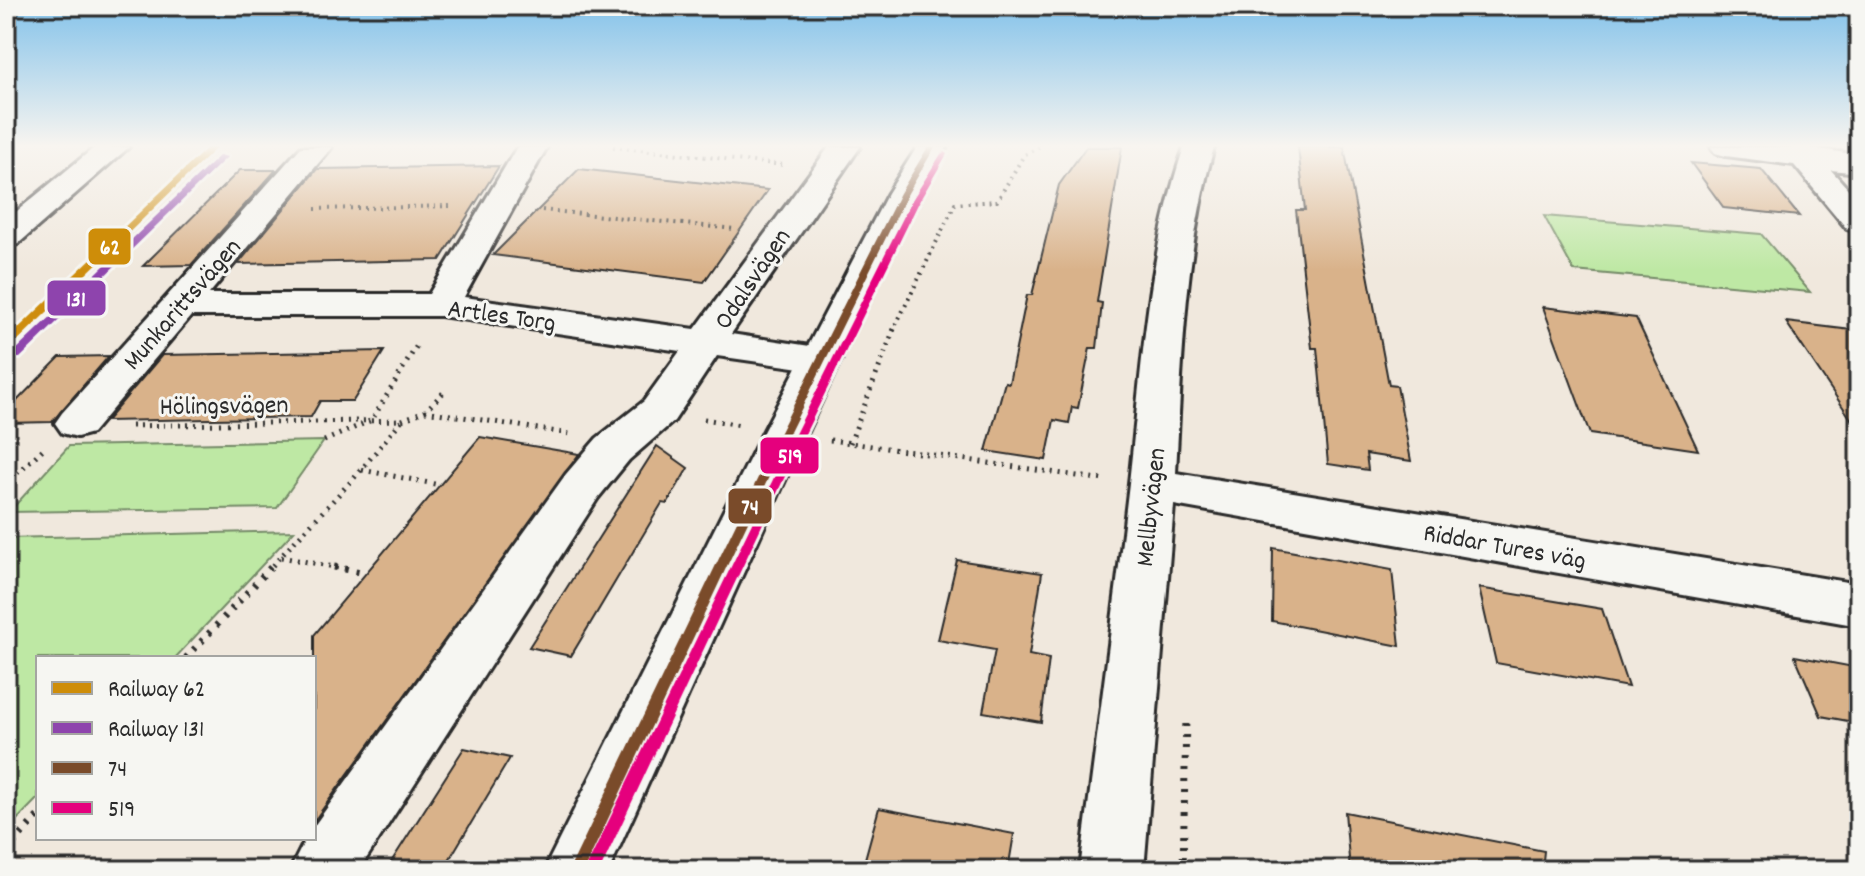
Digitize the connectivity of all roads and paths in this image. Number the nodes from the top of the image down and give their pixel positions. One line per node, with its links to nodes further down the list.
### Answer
1 (57, 188): 9 (street)
2 (282, 188): 12 (street, Munkarittsvägen)
3 (508, 188): 13 (street)
4 (815, 188): 14 (street, Odalsvägen)
5 (907, 188): 15 (street)
6 (1007, 188): 24 (path)
7 (1186, 188): 28 (street, Mellbyvägen)
8 (1830, 188): 10 (street)
9 (20, 214): 11 (street)
10 (1859, 222)
11 (6, 237)
12 (180, 305): 13 (street, Artles Torg); 20 (street, Munkarittsvägen)
13 (441, 305): 14 (street, Artles Torg); 18 (path)
14 (707, 343): 15 (street, Artles Torg); 21 (street, Odalsvägen)
15 (822, 359): 22 (street)
16 (443, 393): 17 (path)
17 (425, 411): 19 (path); 21 (path)
18 (372, 420): 19 (path, Hölingsvägen); 20 (path, Hölingsvägen); 23 (path)
19 (402, 420): 25 (path)
20 (77, 423): 26 (path)
21 (641, 427): 22 (path); 35 (street, Odalsvägen)
22 (785, 432): 24 (path); 36 (street)
23 (324, 441)
24 (850, 443): 28 (path)
25 (362, 470): 27 (path); 29 (path)
26 (6, 484)
27 (440, 485)
28 (1152, 485): 31 (street, Riddar Tures väg); 37 (street, Mellbyvägen)
29 (281, 557): 30 (path); 32 (path)
30 (366, 573)
31 (1859, 605)
32 (188, 656)
33 (36, 818): 34 (path)
34 (6, 851)
35 (322, 870)
36 (576, 870)
37 (1112, 870)

